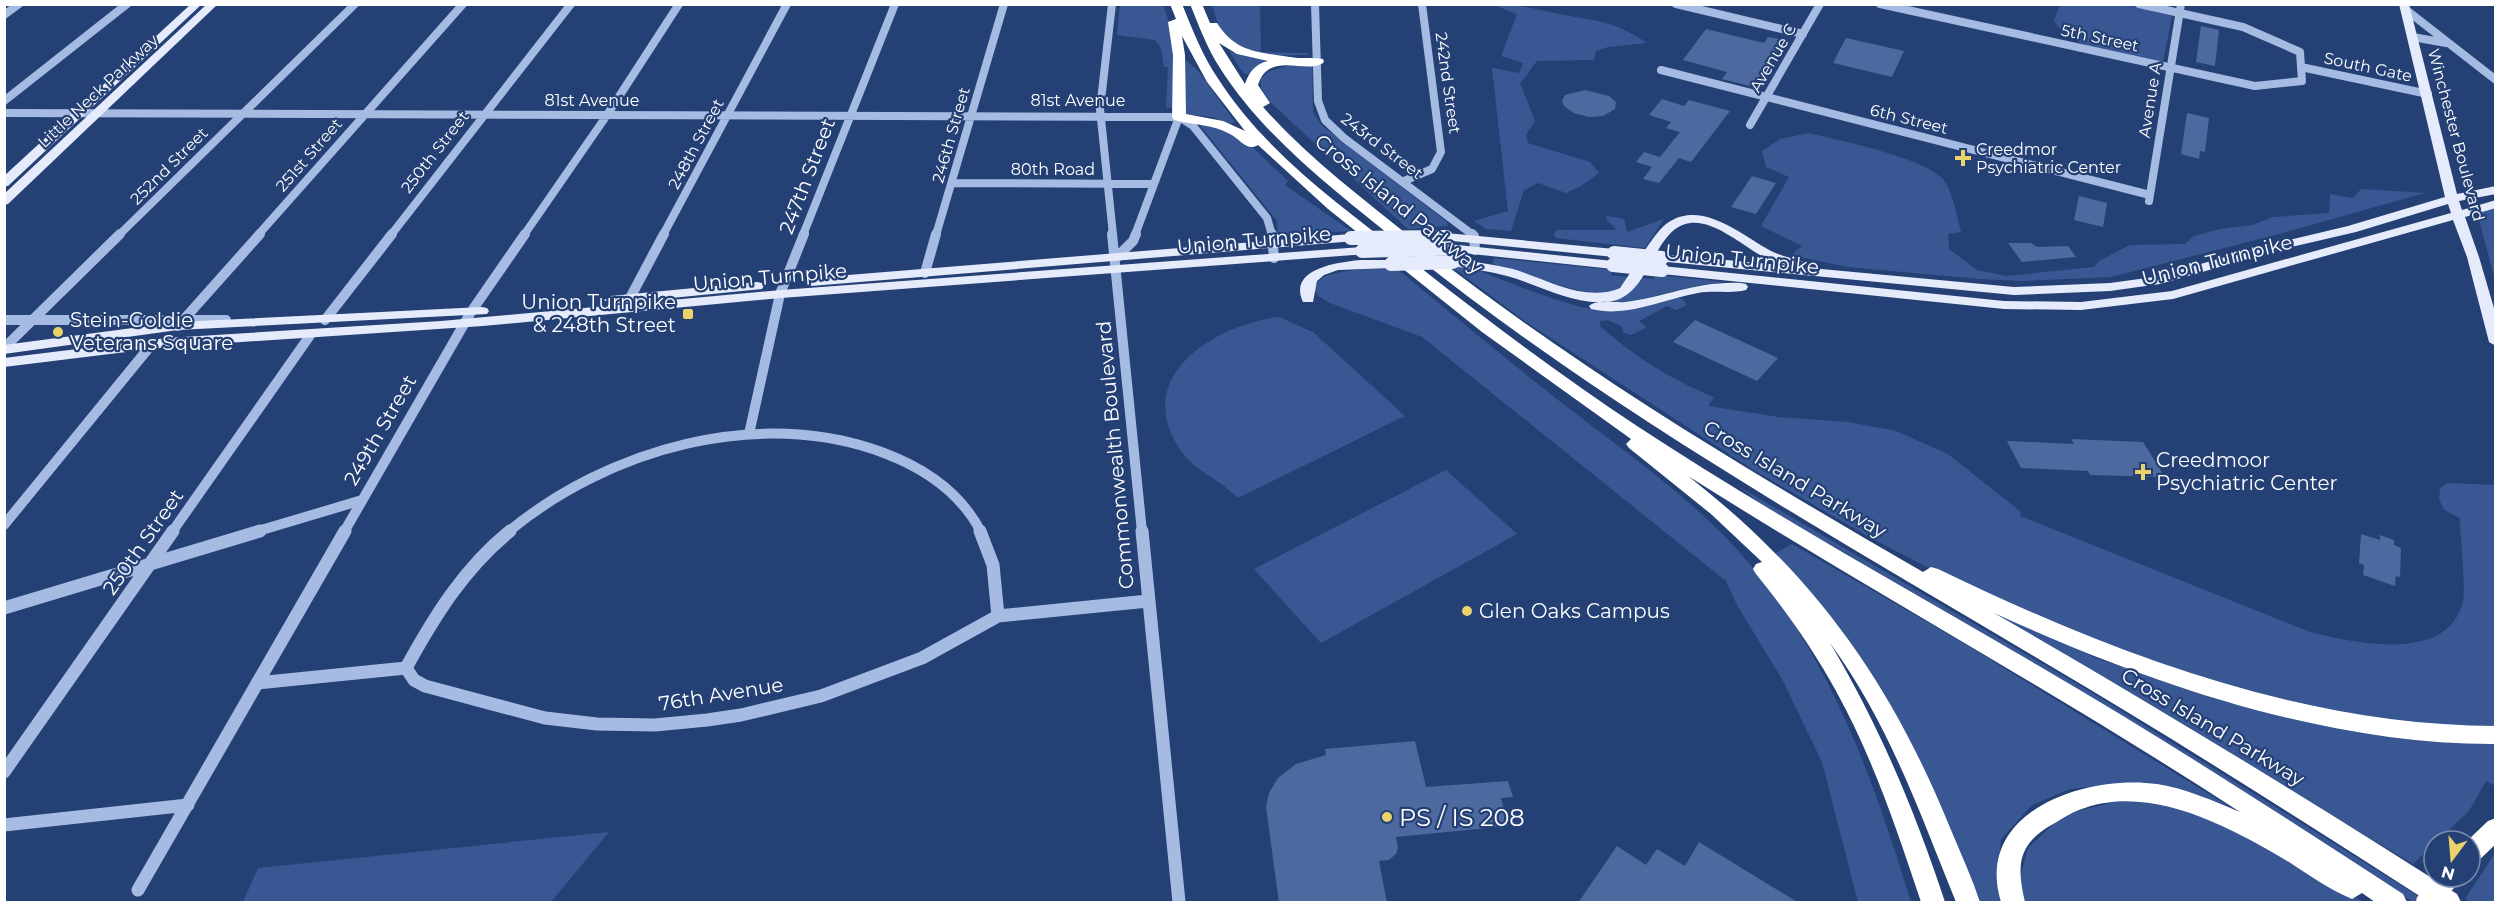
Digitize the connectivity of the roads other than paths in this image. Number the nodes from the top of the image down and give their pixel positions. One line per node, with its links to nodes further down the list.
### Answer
1 (19, 4): 23 (street)
2 (127, 4): 34 (street)
3 (197, 4): 37 (main road, Little Neck Parkway)
4 (213, 4): 36 (main road, Little Neck Parkway)
5 (355, 4): 38 (street, 252nd Street)
6 (463, 4): 39 (street, 251st Street)
7 (571, 4): 40 (street, 250th Street)
8 (679, 4): 41 (street, 249th Street)
9 (787, 4): 42 (street, 248th Street)
10 (895, 4): 43 (street, 247th Street)
11 (1004, 4): 45 (street, 246th Street)
12 (1112, 4): 44 (street, Commonwealth Boulevard)
13 (1176, 4): 46 (highway); 50 (highway, Cross Island Parkway)
14 (1198, 4): 27 (highway); 48 (highway, Cross Island Parkway)
15 (1315, 4): 27 (street, 243rd Street)
16 (1422, 4): 49 (street, 242nd Street)
17 (1676, 4): 24 (street)
18 (1820, 4): 24 (street, Avenue C)
19 (1880, 4): 28 (street, 5th Street)
20 (2139, 4): 22 (street)
21 (2404, 7): 25 (main road, Winchester Boulevard); 26 (street)
22 (2180, 9): 28 (street, Avenue A); 29 (street)
23 (4, 15)
24 (1803, 34): 33 (street, Avenue C)
25 (2413, 37): 26 (street); 32 (main road, Winchester Boulevard)
26 (2449, 43): 31 (street)
27 (1318, 60): 48 (highway); 49 (street, 243rd Street)
28 (2170, 67): 29 (street, 5th Street); 56 (street, Avenue A)
29 (2301, 67): 32 (street, South Gate)
30 (1661, 70): 33 (street, 6th Street)
31 (2496, 80)
32 (2428, 94): 57 (main road, Winchester Boulevard)
33 (1765, 98): 47 (street, Avenue C); 56 (street, 6th Street)
34 (4, 101)
35 (4, 113): 37 (street, 81st Avenue)
36 (98, 113): 37 (street, 81st Avenue); 38 (street, 81st Avenue); 58 (main road, Little Neck Parkway)
37 (79, 114): 51 (main road, Little Neck Parkway)
38 (244, 114): 39 (street, 81st Avenue); 74 (street, 252nd Street)
39 (365, 114): 40 (street, 81st Avenue); 78 (street, 251st Street)
40 (486, 114): 41 (street, 81st Avenue); 76 (street, 250th Street)
41 (607, 115): 42 (street, 81st Avenue); 73 (street, 249th Street)
42 (729, 115): 43 (street, 81st Avenue); 71 (street, 248th Street)
43 (850, 115): 45 (street, 81st Avenue); 69 (street, 247th Street)
44 (1100, 115): 45 (street, 81st Avenue); 46 (street, 81st Avenue); 53 (street, Commonwealth Boulevard)
45 (972, 116): 52 (street, 246th Street)
46 (1179, 117): 50 (highway); 54 (street); 63 (street)
47 (1750, 125)
48 (1312, 165): 86 (highway, Cross Island Parkway)
49 (1404, 181): 62 (street, 243rd Street)
50 (1305, 182): 77 (highway, Cross Island Parkway)
51 (4, 183)
52 (953, 183): 53 (street, 80th Road); 67 (street, 246th Street)
53 (1108, 184): 54 (street, 80th Road); 65 (street, Commonwealth Boulevard)
54 (1153, 184): 65 (street)
55 (2496, 190): 57 (main road, Union Turnpike)
56 (2150, 198)
57 (2452, 199): 60 (main road, Winchester Boulevard); 68 (main road, Union Turnpike)
58 (4, 201)
59 (2496, 204): 60 (main road, Union Turnpike)
60 (2459, 214): 70 (main road, Union Turnpike); 80 (main road, Winchester Boulevard)
61 (1447, 243): 62 (main road, Union Turnpike); 63 (main road, Union Turnpike, bridge); 63 (main road, Union Turnpike, bridge)
62 (1475, 244): 66 (main road, Union Turnpike, bridge)
63 (1273, 251): 65 (main road, Union Turnpike)
64 (1457, 262): 68 (main road); 70 (main road); 72 (main road, bridge)
65 (1116, 264): 67 (main road, Union Turnpike); 69 (main road, Union Turnpike); 90 (street, Commonwealth Boulevard)
66 (1662, 264): 68 (main road, Union Turnpike); 70 (main road, Union Turnpike)
67 (925, 273): 69 (main road, Union Turnpike)
68 (1858, 277)
69 (782, 289): 71 (main road, Union Turnpike); 73 (main road, Union Turnpike); 84 (street, 247th Street)
70 (1865, 292)
71 (630, 298): 73 (main road, Union Turnpike)
72 (1308, 299)
73 (468, 317): 76 (main road, Union Turnpike); 79 (main road, Union Turnpike); 87 (street, 249th Street)
74 (35, 319): 75 (street); 78 (street); 82 (street, 252nd Street)
75 (4, 320)
76 (325, 320): 78 (main road, Union Turnpike)
77 (1478, 321): 85 (highway); 110 (highway, Cross Island Parkway)
78 (181, 323): 82 (main road, Union Turnpike)
79 (311, 334): 81 (main road, Union Turnpike); 89 (street, 250th Street)
80 (2496, 342)
81 (152, 344): 83 (main road, Union Turnpike); 88 (street)
82 (4, 349)
83 (4, 363)
84 (749, 434): 92 (street); 93 (street)
85 (1628, 439): 106 (highway); 107 (highway)
86 (1718, 460): 95 (highway); 112 (highway, Cross Island Parkway)
87 (362, 500): 89 (street); 94 (street, 249th Street)
88 (4, 525)
89 (149, 565): 91 (street); 96 (street, 250th Street)
90 (1148, 601): 92 (street, 76th Avenue); 105 (street, Commonwealth Boulevard)
91 (4, 608)
92 (998, 616): 93 (street, 76th Avenue)
93 (406, 668): 94 (street)
94 (257, 683): 97 (street, 249th Street)
95 (2496, 735)
96 (4, 771)
97 (188, 805): 98 (street); 104 (street, 249th Street)
98 (4, 825)
99 (2496, 828): 101 (highway)
100 (2496, 835): 102 (highway)
101 (2482, 843)
102 (2482, 846)
103 (2439, 889): 111 (highway, bridge)
104 (138, 890)
105 (1179, 903)
106 (1933, 903)
107 (1968, 903)
108 (2013, 903): 109 (highway)
109 (2376, 903)
110 (2395, 903)
111 (2427, 903)
112 (2449, 903)

